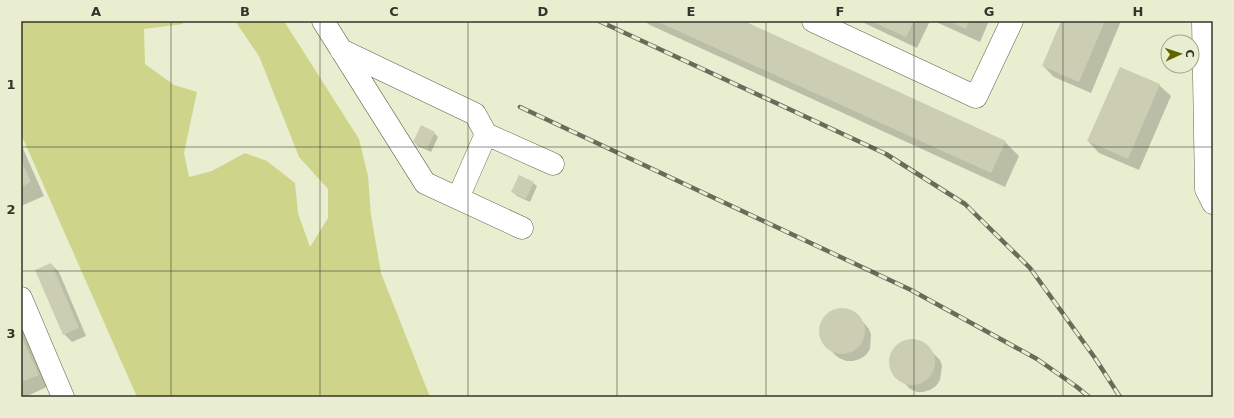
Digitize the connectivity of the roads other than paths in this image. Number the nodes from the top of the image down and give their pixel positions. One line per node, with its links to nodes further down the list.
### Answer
1 (323, 21): 5 (lane)
2 (813, 21): 3 (lane)
3 (1012, 21)
4 (1202, 21): 9 (lane)
5 (341, 50): 6 (lane); 8 (lane)
6 (486, 134): 7 (lane); 8 (lane)
7 (553, 164)
8 (458, 198): 10 (lane)
9 (1213, 204)
10 (522, 228)
11 (21, 298): 12 (lane)
12 (63, 397)

